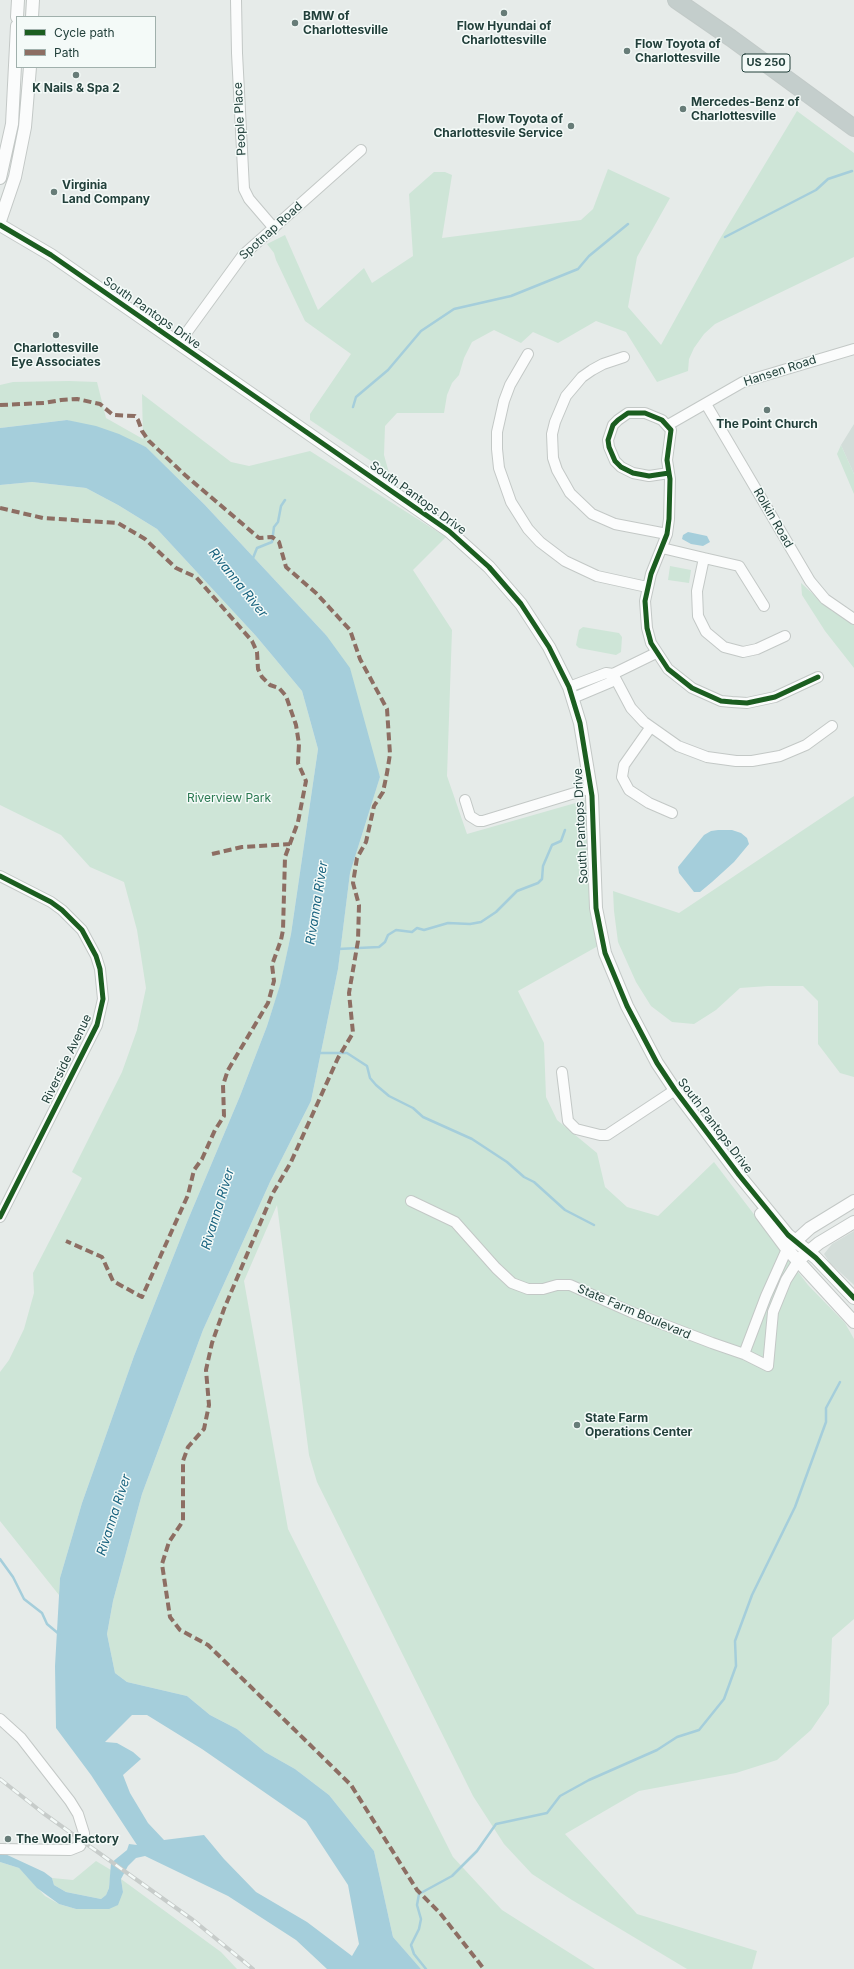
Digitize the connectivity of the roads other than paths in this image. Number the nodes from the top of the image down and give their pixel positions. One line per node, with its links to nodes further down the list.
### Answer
1 (18, 0): 5 (street)
2 (33, 0): 6 (street)
3 (236, 0): 14 (street, People Place)
4 (676, 0): 9 (highway, US 250)
5 (17, 16)
6 (32, 16)
7 (16, 46): 11 (street)
8 (30, 68): 12 (street)
9 (854, 128)
10 (361, 150): 14 (street, Spotnap Road)
11 (0, 178)
12 (0, 221)
13 (0, 225): 15 (street, South Pantops Drive)
14 (273, 227): 15 (street, Spotnap Road)
15 (179, 343): 32 (street, South Pantops Drive)
16 (854, 349): 19 (street, Hansen Road)
17 (528, 354): 25 (street)
18 (624, 357): 22 (street)
19 (706, 404): 20 (street, Hansen Road); 27 (street, Rolkin Road)
20 (668, 425): 21 (street); 21 (street)
21 (669, 473): 22 (street)
22 (667, 534): 23 (street)
23 (662, 548): 24 (street); 25 (street)
24 (704, 558): 26 (street); 28 (street)
25 (647, 587): 29 (street)
26 (764, 606)
27 (854, 619)
28 (785, 636)
29 (656, 653): 30 (street); 31 (street)
30 (613, 674): 32 (street); 34 (street)
31 (818, 677)
32 (571, 692): 35 (street, South Pantops Drive)
33 (832, 726): 34 (street)
34 (650, 728): 37 (street)
35 (591, 788): 36 (street); 40 (street, South Pantops Drive)
36 (464, 800)
37 (672, 814)
38 (0, 876): 43 (street, Riverside Avenue)
39 (562, 1072): 40 (street)
40 (675, 1090): 45 (street, South Pantops Drive)
41 (411, 1201): 50 (street, State Farm Boulevard)
42 (854, 1201): 45 (street)
43 (0, 1217)
44 (854, 1222): 46 (street, State Farm Boulevard)
45 (791, 1245): 46 (street); 47 (street); 50 (street)
46 (808, 1252): 47 (street, State Farm Boulevard); 48 (street)
47 (798, 1261): 49 (street); 50 (street, State Farm Boulevard)
48 (854, 1298)
49 (854, 1322)
50 (744, 1354)
51 (0, 1719): 52 (street)
52 (0, 1849)

